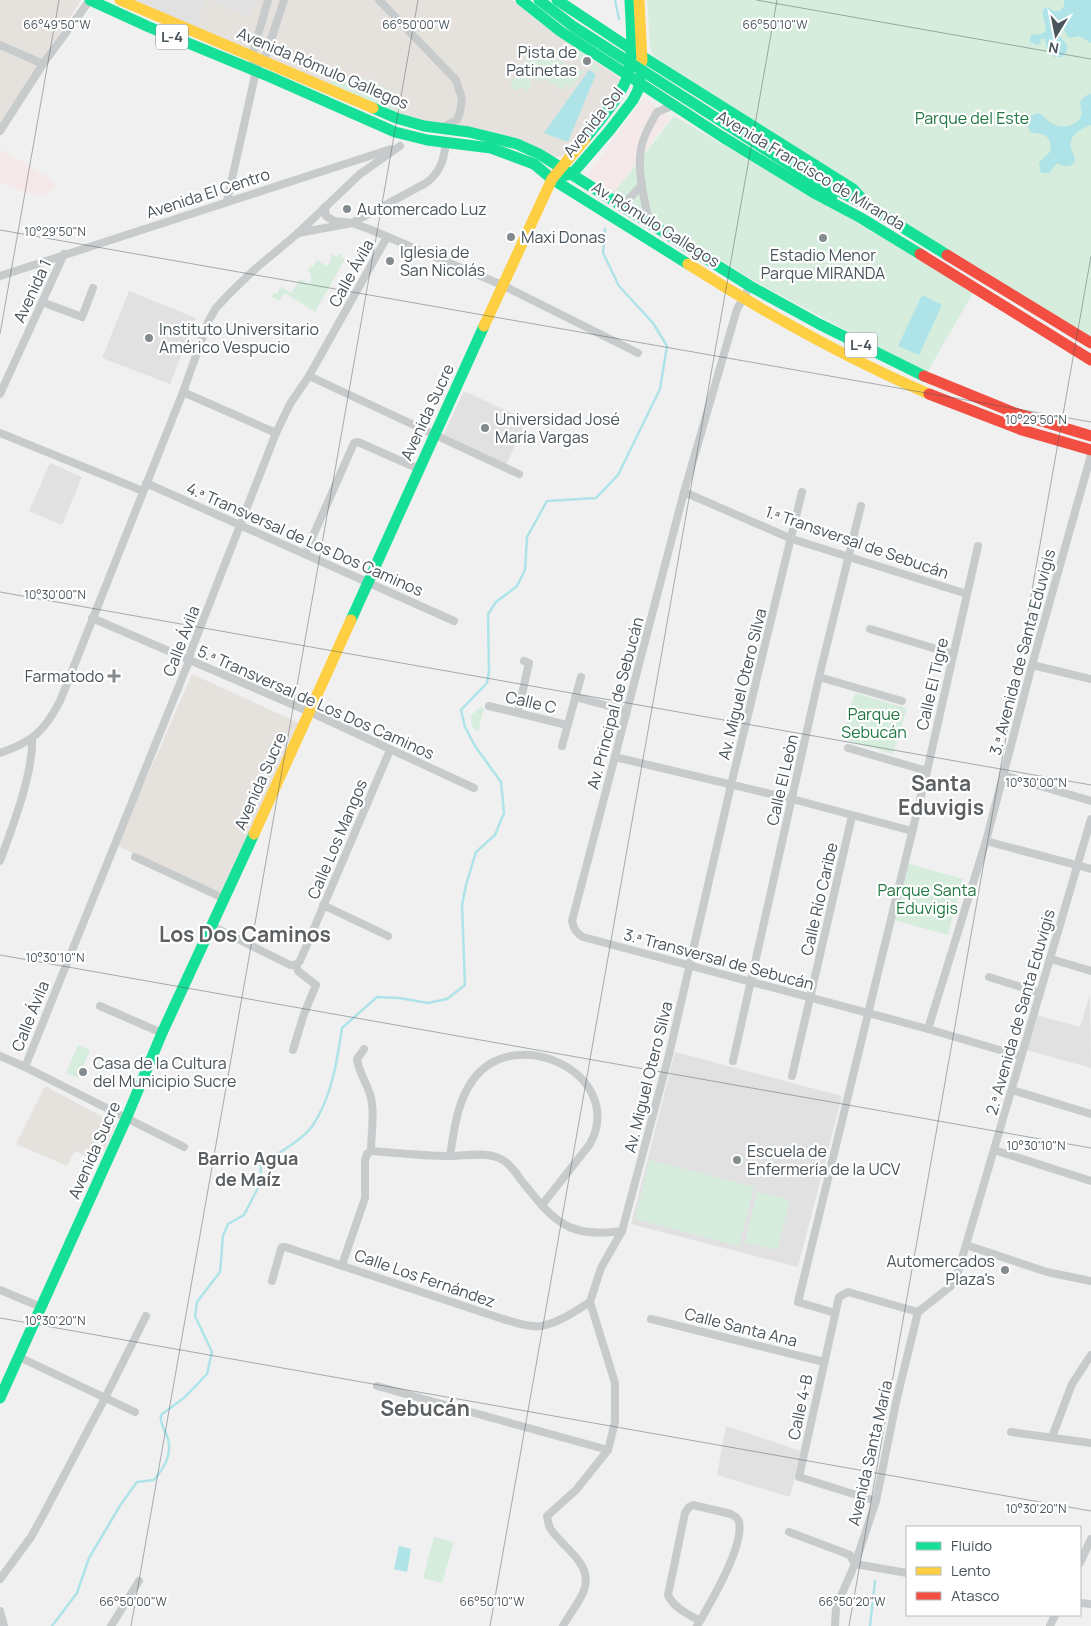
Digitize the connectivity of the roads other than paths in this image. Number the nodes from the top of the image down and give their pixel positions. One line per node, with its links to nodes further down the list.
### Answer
1 (90, 0): 19 (street); 20 (main road, Avenida Rómulo Gallegos / L-4)
2 (120, 0): 16 (main road, Avenida Rómulo Gallegos / L-4)
3 (268, 0): 16 (street)
4 (284, 0): 18 (street)
5 (379, 0): 27 (street)
6 (521, 0): 14 (main road, Avenida Francisco de Miranda)
7 (539, 0): 35 (main road, bridge)
8 (557, 0): 12 (main road, Avenida Francisco de Miranda)
9 (630, 0): 11 (main road, Avenida Sol)
10 (639, 0): 17 (main road, Avenida Sol)
11 (631, 22): 12 (main road); 15 (main road, Avenida Sol)
12 (601, 30): 14 (main road); 15 (main road, Avenida Francisco de Miranda)
13 (0, 45): 19 (street)
14 (587, 49): 22 (main road, Avenida Francisco de Miranda)
15 (632, 50): 17 (main road, Avenida Francisco de Miranda); 22 (main road, Avenida Sol)
16 (252, 56): 18 (main road, Avenida Rómulo Gallegos / L-4); 20 (street)
17 (643, 58): 21 (main road, Avenida Francisco de Miranda); 23 (main road, Avenida Sol)
18 (264, 61): 20 (street); 26 (main road, Avenida Rómulo Gallegos / L-4)
19 (43, 64): 28 (street)
20 (255, 70): 29 (main road, Avenida Rómulo Gallegos / L-4); 40 (street)
21 (664, 71): 24 (main road); 42 (main road, Avenida Francisco de Miranda)
22 (628, 76): 23 (main road, Avenida Francisco de Miranda); 34 (main road, Avenida Sol)
23 (639, 82): 24 (main road, Avenida Francisco de Miranda); 37 (main road, Avenida Sol)
24 (657, 94): 25 (main road, Avenida Francisco de Miranda)
25 (674, 106): 39 (street); 44 (main road, Avenida Francisco de Miranda)
26 (402, 120): 27 (main road, Avenida Rómulo Gallegos / L-4); 29 (street)
27 (441, 128): 34 (main road, Avenida Rómulo Gallegos / L-4)
28 (0, 131)
29 (401, 140): 30 (main road, Avenida Rómulo Gallegos / L-4); 31 (street, Avenida El Centro); 33 (street)
30 (446, 142): 38 (main road, Avenida Rómulo Gallegos / L-4); 46 (street)
31 (370, 156): 32 (street, Avenida El Centro); 33 (street)
32 (355, 161): 36 (street); 40 (street, Avenida El Centro)
33 (375, 163): 36 (street)
34 (561, 167): 37 (main road, Avenida Rómulo Gallegos / L-4); 38 (main road, Avenida Sol)
35 (793, 167): 42 (main road); 44 (main road)
36 (360, 174): 43 (street)
37 (572, 174): 38 (main road); 41 (main road, Avenida Rómulo Gallegos / L-4)
38 (552, 179): 51 (main road, Avenida Sucre); 54 (main road, Av. Rómulo Gallegos / L-4)
39 (642, 185): 41 (street); 45 (street)
40 (227, 201): 49 (street, Avenida El Centro)
41 (623, 205): 45 (main road, Avenida Rómulo Gallegos / L-4)
42 (868, 206): 56 (main road, Avenida Francisco de Miranda)
43 (325, 207): 46 (street); 47 (street)
44 (861, 218): 58 (main road, Avenida Francisco de Miranda)
45 (649, 221): 52 (main road, Av. Rómulo Gallegos / L-4)
46 (352, 223): 47 (street); 48 (street)
47 (296, 234): 60 (street)
48 (387, 237): 51 (street); 59 (street, Calle Ávila)
49 (64, 254): 50 (street, Avenida El Centro); 55 (street, Avenida 1)
50 (0, 276)
51 (502, 285): 57 (street); 64 (main road, Avenida Sucre)
52 (750, 286): 54 (street, Av. Principal de Sebucán); 65 (main road, L-4)
53 (93, 288): 55 (street)
54 (743, 297): 66 (main road, L-4); 71 (street, Av. Principal de Sebucán)
55 (42, 302): 61 (street, Avenida 1)
56 (1091, 343)
57 (638, 353)
58 (1091, 360)
59 (309, 376): 62 (street, Calle Ávila); 64 (street)
60 (182, 392): 62 (street); 70 (street)
61 (0, 394)
62 (276, 433): 74 (street, Calle Ávila)
63 (0, 434): 70 (street, 4.ª Transversal de Los Dos Caminos)
64 (436, 435): 68 (main road, Avenida Sucre); 69 (street)
65 (1091, 436)
66 (1091, 450)
67 (1091, 455): 87 (street, 3.ª Avenida de Santa Eduvigis)
68 (419, 469): 77 (street); 79 (main road, Avenida Sucre)
69 (519, 474)
70 (144, 487): 74 (street, 4.ª Transversal de Los Dos Caminos); 81 (street)
71 (684, 492): 75 (street, 1.ª Transversal de Sebucán); 94 (street, Av. Principal de Sebucán)
72 (802, 492): 75 (street, Av. Miguel Otero Silva)
73 (861, 506): 78 (street, Calle El Leòn)
74 (240, 525): 77 (street, 4.ª Transversal de Los Dos Caminos); 85 (street, Calle Ávila)
75 (792, 539): 78 (street, 1.ª Transversal de Sebucán); 106 (street, Av. Miguel Otero Silva)
76 (978, 546): 80 (street, Calle El Tigre)
77 (305, 554): 79 (street, 4.ª Transversal de Los Dos Caminos)
78 (849, 556): 80 (street, 1.ª Transversal de Sebucán); 89 (street, Calle El Leòn)
79 (367, 583): 82 (street, 4.ª Transversal de Los Dos Caminos); 95 (main road, Avenida Sucre)
80 (967, 594): 84 (street, Calle El Tigre)
81 (92, 618): 85 (street, 5.ª Transversal de Los Dos Caminos); 98 (street)
82 (454, 621)
83 (870, 629): 84 (street)
84 (953, 654): 104 (street, Calle El Tigre)
85 (189, 660): 95 (street, 5.ª Transversal de Los Dos Caminos); 140 (street, Calle Ávila)
86 (524, 661): 96 (street)
87 (1032, 665): 90 (street); 105 (street, 3.ª Avenida de Santa Eduvigis)
88 (581, 676): 91 (street)
89 (820, 677): 92 (street); 108 (street, Calle El Leòn)
90 (1091, 679)
91 (575, 697): 94 (street); 97 (street)
92 (902, 701)
93 (489, 706): 96 (street, Calle C)
94 (627, 711): 103 (street, Av. Principal de Sebucán)
95 (310, 712): 101 (street, 5.ª Transversal de Los Dos Caminos); 118 (main road, Avenida Sucre)
96 (518, 712): 97 (street, Calle C)
97 (567, 725): 99 (street)
98 (32, 740): 102 (street); 115 (street)
99 (562, 746)
100 (848, 748): 104 (street)
101 (390, 750): 107 (street, 5.ª Transversal de Los Dos Caminos); 119 (street, Calle Los Mangos)
102 (0, 753)
103 (615, 757): 106 (street); 120 (street, Av. Principal de Sebucán)
104 (927, 772): 112 (street, Calle El Tigre)
105 (1004, 775): 109 (street); 113 (street, 3.ª Avenida de Santa Eduvigis)
106 (732, 785): 108 (street); 125 (street, Av. Miguel Otero Silva)
107 (474, 788)
108 (792, 799): 110 (street); 128 (street, Calle El Leòn)
109 (1091, 801)
110 (852, 816): 112 (street); 130 (street, Calle Río Caribe)
111 (1091, 819): 116 (street, 2.ª Avenida de Santa Eduvigis)
112 (912, 831): 132 (street, Calle El Tigre)
113 (986, 841): 116 (street); 133 (street, 3.ª Avenida de Santa Eduvigis)
114 (135, 857): 118 (street)
115 (0, 861)
116 (1077, 865): 117 (street); 123 (street, 2.ª Avenida de Santa Eduvigis)
117 (1091, 869)
118 (225, 899): 121 (main road, Avenida Sucre)
119 (323, 905): 122 (street); 124 (street, Calle Los Mangos)
120 (572, 921): 125 (street, 3.ª Transversal de Sebucán)
121 (212, 926): 124 (street); 134 (main road, Avenida Sucre)
122 (388, 936)
123 (1051, 959): 126 (street); 129 (street, 2.ª Avenida de Santa Eduvigis)
124 (296, 965): 136 (street)
125 (690, 966): 128 (street, 3.ª Transversal de Sebucán); 151 (street, Av. Miguel Otero Silva)
126 (1091, 971)
127 (989, 977): 129 (street)
128 (751, 982): 130 (street, 3.ª Transversal de Sebucán); 139 (street, Calle El Leòn)
129 (1040, 993): 138 (street, 2.ª Avenida de Santa Eduvigis)
130 (810, 997): 132 (street, 3.ª Transversal de Sebucán); 141 (street, Calle Río Caribe)
131 (100, 1006): 134 (street)
132 (869, 1013): 133 (street, 3.ª Transversal de Sebucán); 160 (street, Calle El Tigre)
133 (928, 1029): 138 (street, 3.ª Transversal de Sebucán)
134 (162, 1033): 144 (main road, Avenida Sucre)
135 (364, 1049): 147 (street)
136 (293, 1050)
137 (0, 1056): 140 (street)
138 (1020, 1056): 142 (street, 2.ª Avenida de Santa Eduvigis)
139 (733, 1061)
140 (25, 1067): 144 (street)
141 (792, 1076)
142 (1012, 1090): 143 (street); 146 (street, 2.ª Avenida de Santa Eduvigis)
143 (1091, 1114)
144 (126, 1119): 145 (street); 158 (main road, Avenida Sucre)
145 (184, 1147)
146 (994, 1150): 149 (street); 152 (street, 2.ª Avenida de Santa Eduvigis)
147 (371, 1152): 148 (street); 153 (street)
148 (450, 1156): 150 (street); 150 (street)
149 (1091, 1181)
150 (542, 1205): 151 (street)
151 (622, 1231): 157 (street, Av. Miguel Otero Silva)
152 (966, 1245): 155 (street); 159 (street, 2.ª Avenida de Santa Eduvigis)
153 (342, 1265): 154 (street, Calle Los Fernández); 157 (street, Calle Los Fernández)
154 (272, 1281)
155 (1091, 1281)
156 (0, 1290): 158 (street)
157 (590, 1302): 174 (street)
158 (41, 1307): 164 (main road, Avenida Sucre)
159 (918, 1312): 160 (street, Calle 4-B); 175 (street, Avenida Santa María)
160 (835, 1313): 165 (street, Calle 4-B)
161 (146, 1316): 169 (street)
162 (651, 1319): 165 (street, Calle Santa Ana)
163 (1091, 1355): 172 (street)
164 (19, 1357): 166 (main road, Avenida Sucre); 169 (street)
165 (824, 1362): 175 (street, Calle 4-B)
166 (5, 1376): 168 (main road, Avenida Sucre)
167 (377, 1386): 174 (street)
168 (0, 1398)
169 (105, 1398): 170 (street); 181 (street)
170 (135, 1412)
171 (1011, 1432): 172 (street)
172 (1052, 1437): 173 (street)
173 (1091, 1443)
174 (608, 1450): 187 (street)
175 (876, 1500): 179 (street, Avenida Santa María)
176 (789, 1532): 179 (street)
177 (1091, 1539): 178 (street)
178 (1081, 1561)
179 (855, 1564): 180 (street); 188 (street, Avenida Santa María)
180 (906, 1573)
181 (0, 1579)
182 (139, 1581): 186 (street)
183 (0, 1611): 185 (street)
184 (699, 1624): 184 (street)
185 (4, 1626)
186 (111, 1626)
187 (562, 1626)
188 (835, 1626)

